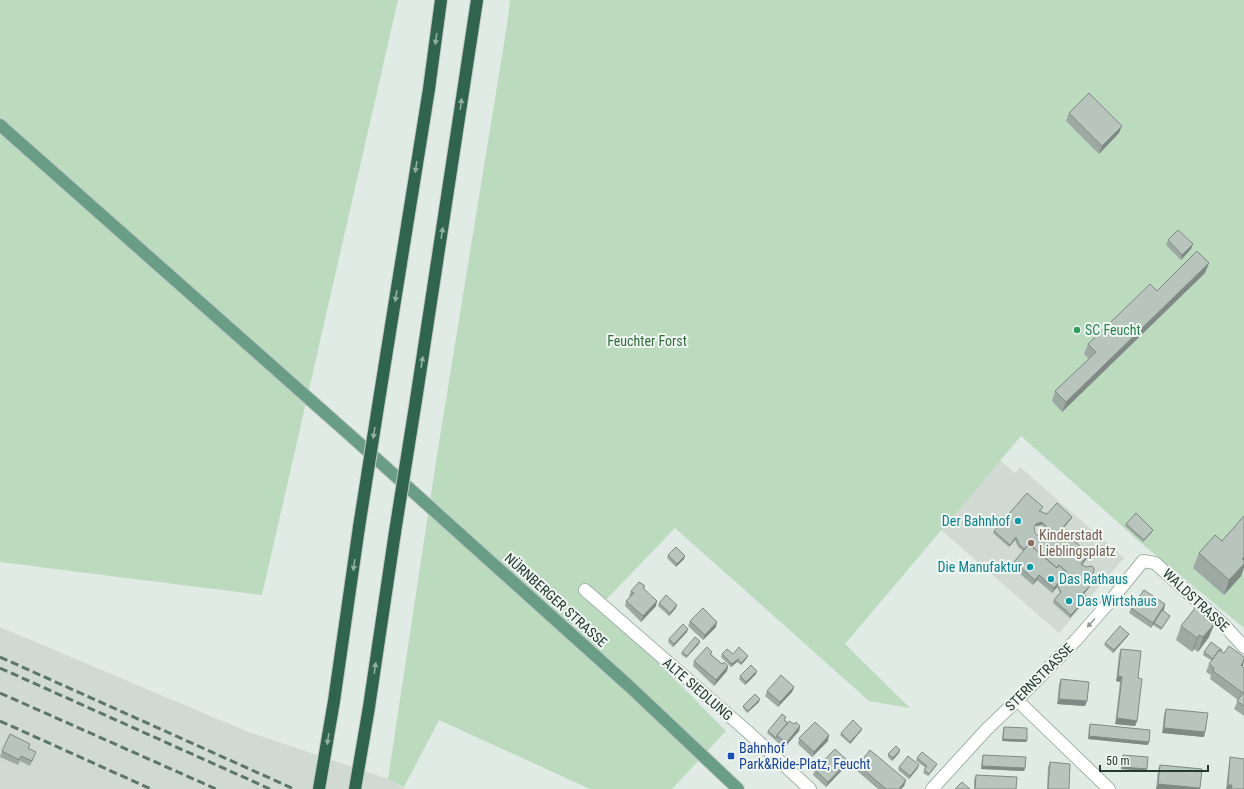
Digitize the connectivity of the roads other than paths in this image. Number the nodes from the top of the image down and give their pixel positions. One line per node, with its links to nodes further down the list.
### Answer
1 (441, 0): 8 (highway, one-way to 8, bridge)
2 (477, 0): 9 (highway, one-way to 2, bridge)
3 (0, 125): 10 (main road, NÜRNBERGER STRASSE)
4 (1143, 561): 6 (street, WALDSTRASSE); 7 (street, STERNSTRASSE, one-way to 7)
5 (585, 590): 11 (street, ALTE SIEDLUNG)
6 (1244, 647)
7 (1018, 700): 12 (street, STERNSTRASSE); 13 (street)
8 (319, 789)
9 (355, 789)
10 (738, 789)
11 (810, 789)
12 (932, 789)
13 (1109, 789)

